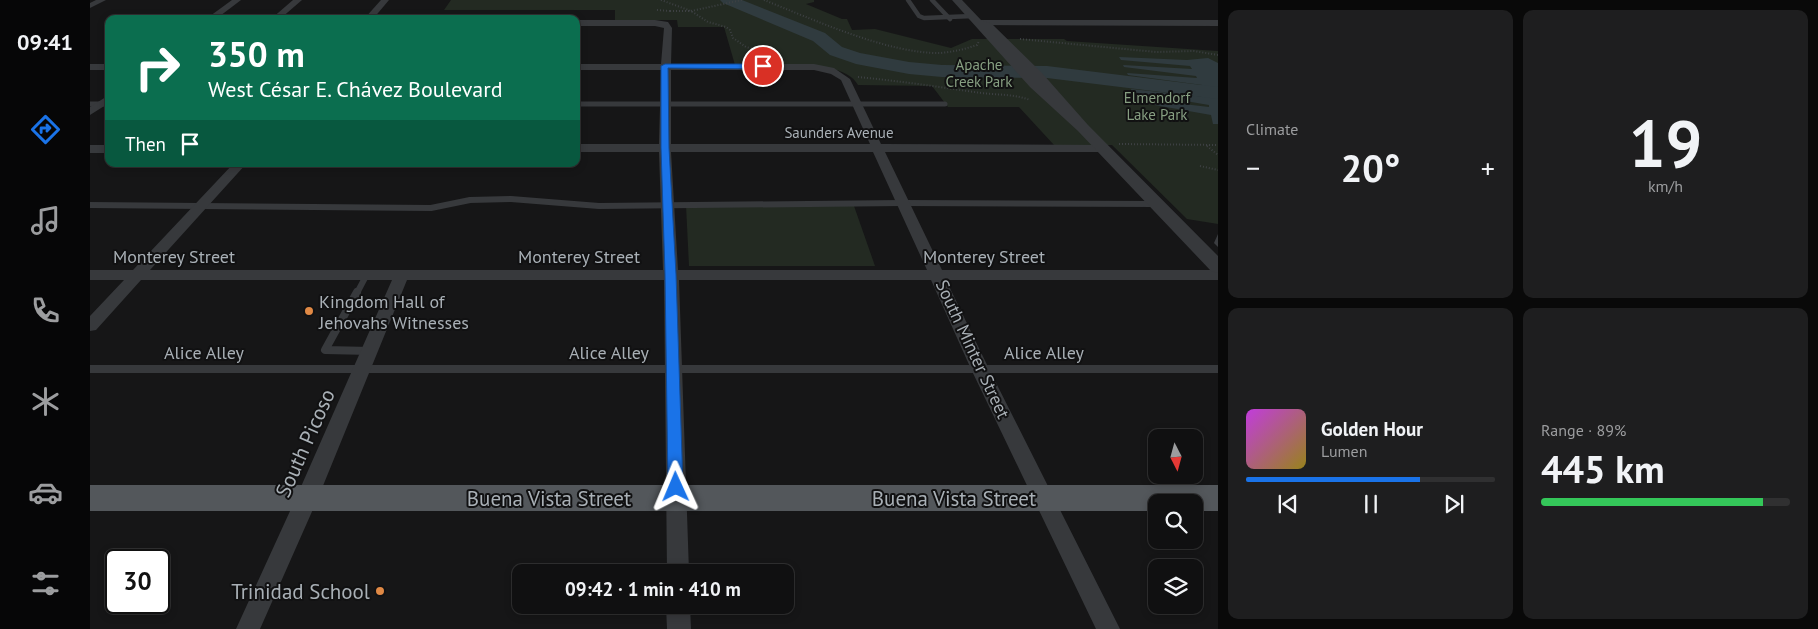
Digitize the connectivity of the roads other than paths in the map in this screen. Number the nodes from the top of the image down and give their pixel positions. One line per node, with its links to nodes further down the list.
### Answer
1 (102, 0): 8 (street)
2 (237, 0): 9 (street)
3 (298, 0): 10 (street)
4 (385, 0): 11 (street)
5 (908, 0): 12 (lane)
6 (932, 0): 12 (lane)
7 (957, 0): 13 (street)
8 (90, 6)
9 (216, 15)
10 (280, 15)
11 (372, 15)
12 (950, 18): 13 (lane)
13 (976, 20): 15 (street); 26 (street)
14 (580, 23): 16 (street)
15 (1218, 23)
16 (665, 66): 19 (street); 22 (street); 23 (street, South Minter Street)
17 (90, 67): 18 (street)
18 (105, 67)
19 (580, 67)
20 (102, 102): 25 (street)
21 (580, 104): 22 (lane)
22 (665, 104): 23 (lane); 28 (street)
23 (856, 104): 24 (lane); 29 (street, South Minter Street)
24 (945, 104)
25 (90, 112)
26 (1108, 146): 29 (street, Saunders Avenue); 34 (street)
27 (580, 148): 28 (street, Saunders Avenue)
28 (665, 148): 29 (street, Saunders Avenue); 36 (street)
29 (876, 148): 33 (street, South Minter Street)
30 (90, 149): 31 (street)
31 (105, 149)
32 (237, 167): 37 (street)
33 (902, 203): 34 (lane); 36 (lane); 42 (street, South Minter Street)
34 (1156, 204): 38 (street)
35 (90, 205): 37 (lane)
36 (667, 205): 37 (lane); 41 (street)
37 (202, 206): 44 (street)
38 (1218, 267)
39 (367, 274): 40 (street, Monterey Street); 44 (street, Monterey Street); 47 (lane)
40 (402, 274): 41 (street, Monterey Street); 47 (street, South Picoso)
41 (671, 274): 42 (street, Monterey Street); 48 (street)
42 (937, 274): 45 (street, Monterey Street); 49 (street, South Minter Street)
43 (90, 275): 44 (street, Monterey Street)
44 (139, 275): 46 (street)
45 (1218, 275)
46 (90, 326)
47 (367, 359): 48 (lane, Alice Alley); 50 (lane, Alice Alley); 53 (street, South Picoso)
48 (673, 368): 49 (lane, Alice Alley); 54 (street)
49 (980, 368): 51 (lane, Alice Alley); 55 (street, South Minter Street)
50 (90, 369)
51 (1218, 369)
52 (90, 498): 53 (main road, Buena Vista Street)
53 (307, 498): 54 (main road, Buena Vista Street); 59 (street, South Picoso)
54 (676, 498): 55 (main road, Buena Vista Street); 57 (street)
55 (1044, 498): 56 (main road, Buena Vista Street); 61 (street, South Minter Street)
56 (1218, 498)
57 (678, 564)
58 (678, 614): 60 (street)
59 (248, 629)
60 (679, 629)
61 (1108, 629)

